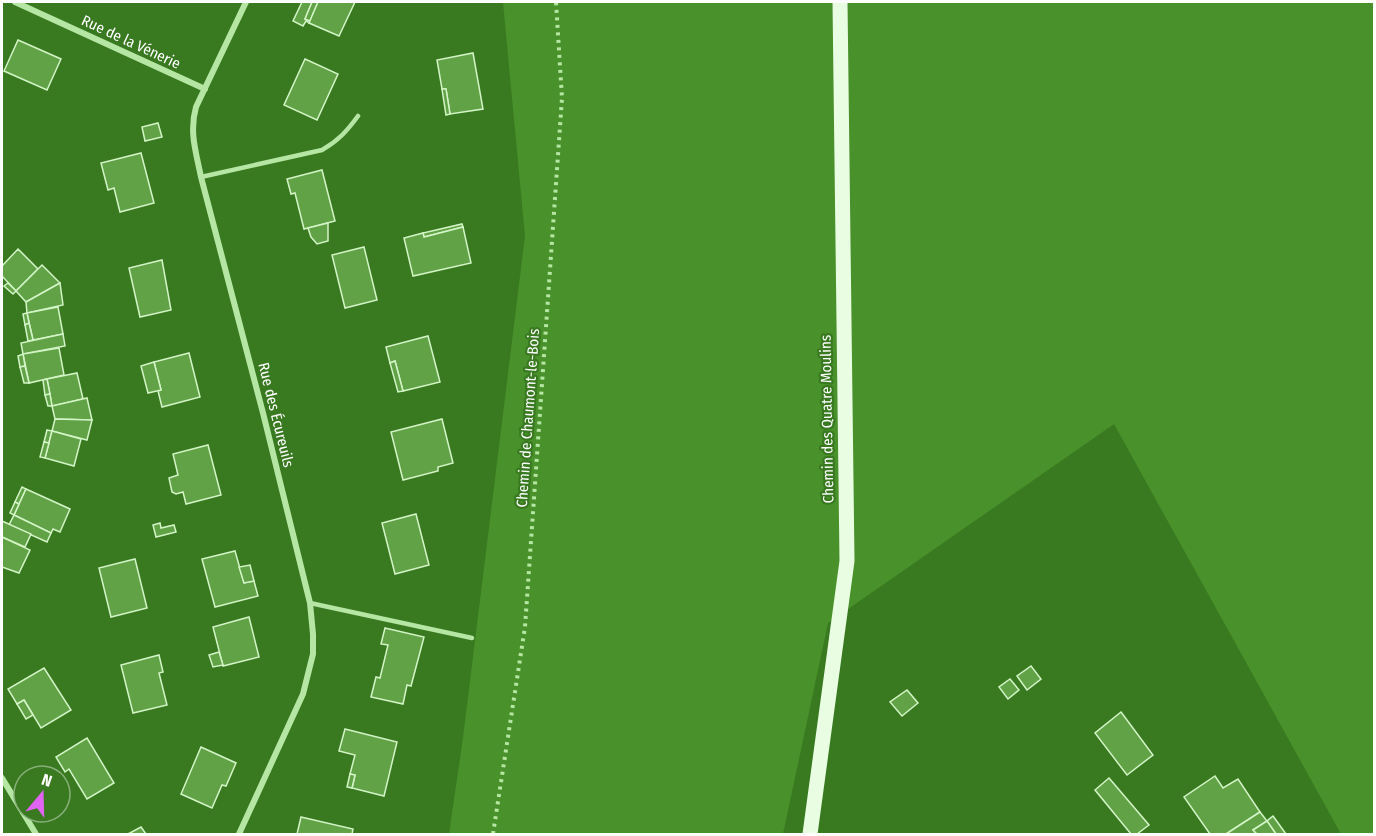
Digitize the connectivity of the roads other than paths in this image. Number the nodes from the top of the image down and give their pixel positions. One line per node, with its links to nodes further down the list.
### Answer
1 (15, 2): 4 (street, Rue de la Vénerie)
2 (246, 2): 4 (street, Rue des Écureuils)
3 (840, 2): 12 (main road, Chemin des Quatre Moulins)
4 (205, 89): 6 (street, Rue des Écureuils)
5 (358, 116): 6 (lane)
6 (201, 177): 7 (street, Rue des Écureuils)
7 (310, 603): 8 (lane); 11 (street, Rue des Écureuils)
8 (472, 638)
9 (2, 778): 10 (street)
10 (36, 834)
11 (239, 834)
12 (810, 834)

